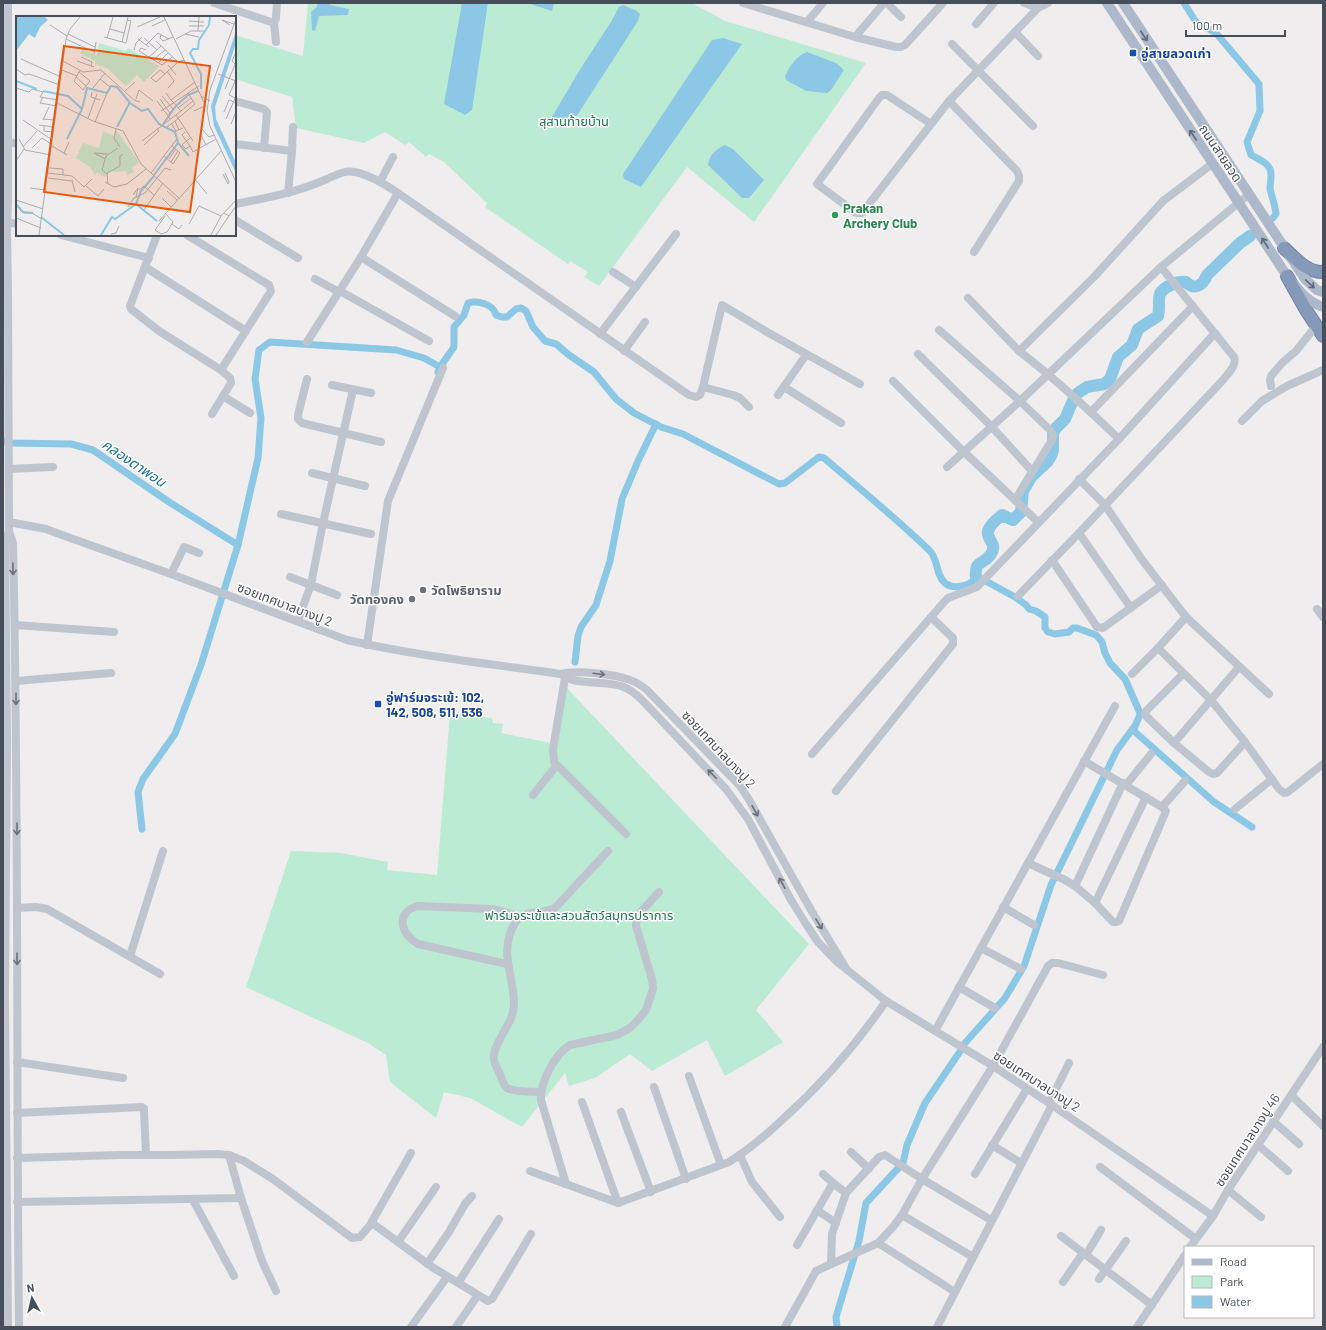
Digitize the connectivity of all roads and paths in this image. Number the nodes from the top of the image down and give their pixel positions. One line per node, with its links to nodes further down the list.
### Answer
1 (8, 3): 24 (street)
2 (214, 3): 17 (street)
3 (277, 3): 17 (street)
4 (743, 3): 13 (street)
5 (822, 3): 16 (street)
6 (886, 3): 15 (street); 20 (street)
7 (942, 3): 20 (street)
8 (994, 3): 18 (street)
9 (1024, 3): 14 (street)
10 (1048, 3): 14 (street)
11 (1107, 3): 38 (main road, ถนนสายลวด, one-way to 11)
12 (1123, 3): 42 (main road, ถนนสายลวด, one-way to 42)
13 (763, 5): 16 (street)
14 (1038, 8): 19 (street)
15 (901, 16)
16 (807, 22): 20 (street)
17 (274, 23): 21 (street)
18 (976, 24)
19 (1015, 32): 23 (street); 25 (street)
20 (855, 37)
21 (276, 42)
22 (952, 44): 25 (street)
23 (1038, 56)
24 (8, 68): 26 (street); 32 (street)
25 (978, 69): 28 (street); 30 (street)
26 (16, 72)
27 (236, 100): 35 (street)
28 (949, 100): 29 (street); 53 (street)
29 (930, 124): 29 (street)
30 (1033, 126)
31 (293, 127): 36 (street)
32 (7, 141): 33 (street); 46 (street)
33 (16, 144)
34 (236, 144): 35 (street)
35 (264, 148): 36 (street)
36 (292, 150): 40 (street)
37 (393, 158): 39 (street)
38 (1212, 164): 43 (main road, ถนนสายลวด); 80 (street)
39 (380, 182): 40 (street); 41 (street)
40 (288, 193): 44 (street)
41 (398, 193): 54 (street); 76 (street)
42 (1248, 195): 43 (street); 52 (main road, ถนนสายลวด)
43 (1238, 202): 58 (street); 61 (main road, ถนนสายลวด, one-way to 43)
44 (236, 204)
45 (236, 221): 56 (street)
46 (7, 222): 47 (street); 64 (street)
47 (16, 224)
48 (676, 234): 63 (street)
49 (64, 236): 55 (street)
50 (157, 236): 55 (street)
51 (189, 236): 73 (street)
52 (1284, 248): 60 (highway); 66 (main road, ถนนสายลวด, one-way to 66)
53 (974, 252)
54 (362, 256): 65 (street); 70 (street)
55 (149, 258): 57 (street)
56 (298, 258)
57 (145, 267): 73 (street); 85 (street)
58 (1161, 267): 68 (street); 87 (street)
59 (613, 272): 63 (street)
60 (1323, 272)
61 (1287, 276): 69 (main road, ถนนสายลวด); 74 (highway)
62 (315, 279): 65 (street)
63 (636, 287): 76 (street)
64 (6, 288): 83 (street)
65 (339, 291): 77 (street); 78 (street)
66 (1323, 292)
67 (968, 298): 80 (street)
68 (1192, 306): 75 (street); 101 (street)
69 (1323, 307)
70 (455, 316)
71 (644, 322): 79 (street)
72 (939, 330): 99 (street)
73 (246, 331): 85 (street)
74 (1320, 331): 92 (street)
75 (1215, 333): 108 (street); 121 (street)
76 (600, 334): 79 (street)
77 (429, 341)
78 (307, 342)
79 (624, 351): 93 (street)
80 (1019, 351): 87 (street)
81 (918, 354): 106 (street)
82 (806, 355): 90 (street); 93 (street); 94 (street)
83 (6, 362): 113 (street)
84 (443, 368): 149 (street)
85 (221, 370): 98 (street)
86 (1323, 370): 104 (street)
87 (1048, 374): 99 (street); 101 (street)
88 (306, 379): 107 (street)
89 (893, 381): 110 (street)
90 (860, 384)
91 (332, 385): 95 (street)
92 (1271, 386)
93 (703, 387): 100 (street)
94 (784, 387): 97 (street); 105 (street)
95 (353, 390): 96 (street); 107 (street)
96 (371, 393)
97 (778, 395)
98 (223, 396): 102 (street); 103 (street)
99 (1020, 401): 106 (street); 114 (street)
100 (750, 407)
101 (1091, 412): 108 (street)
102 (250, 413)
103 (212, 414)
104 (1242, 421)
105 (841, 423)
106 (991, 426): 110 (street); 114 (street)
107 (344, 433): 109 (street); 116 (street)
108 (1119, 439): 117 (street)
109 (382, 442)
110 (963, 451): 112 (street); 120 (street)
111 (53, 466): 113 (street)
112 (947, 467)
113 (9, 470): 119 (street)
114 (1032, 471): 120 (street)
115 (312, 473): 116 (street)
116 (333, 478): 118 (street); 125 (street)
117 (1079, 479): 121 (street); 124 (street)
118 (365, 486)
119 (6, 497): 123 (street)
120 (1015, 500): 124 (street)
121 (1105, 505): 127 (street); 137 (street)
122 (282, 514): 125 (street)
123 (9, 522): 126 (street); 133 (street, ซอยเทศบาลบางปู 2)
124 (1038, 522): 142 (street)
125 (323, 523): 128 (street); 136 (street)
126 (9, 531): 129 (street); 147 (street, one-way to 147)
127 (1079, 533): 131 (street); 140 (street)
128 (371, 534)
129 (4, 552): 132 (street)
130 (199, 553): 133 (street)
131 (1052, 560): 139 (street); 140 (street)
132 (4, 561): 135 (street)
133 (171, 574): 146 (street, ซอยเทศบาลบางปู 2)
134 (290, 577): 136 (street)
135 (4, 583): 145 (street)
136 (311, 584): 138 (street); 146 (street)
137 (1162, 585): 140 (street); 143 (street)
138 (337, 595)
139 (1018, 596)
140 (1131, 608)
141 (1317, 609): 144 (street)
142 (931, 617): 164 (street); 173 (street)
143 (1186, 617): 150 (street); 151 (street)
144 (1323, 617)
145 (4, 620): 156 (street)
146 (298, 621): 149 (street, ซอยเทศบาลบางปู 2)
147 (15, 625): 148 (street); 157 (street)
148 (114, 632)
149 (367, 645): 155 (street, ซอยเทศบาลบางปู 2)
150 (1158, 648): 153 (street); 154 (street)
151 (1239, 667): 158 (street); 159 (street)
152 (111, 673): 157 (street)
153 (1132, 674)
154 (1183, 674): 159 (street); 163 (street)
155 (563, 676): 168 (street); 196 (street, ซอยเทศบาลบางปู 2, one-way to 155); 196 (street, ซอยเทศบาลบางปู 2, one-way to 196)
156 (5, 679): 161 (street)
157 (16, 681): 182 (street, one-way to 182)
158 (1269, 694)
159 (1210, 699): 162 (street); 163 (street)
160 (1115, 706): 166 (street)
161 (5, 742): 172 (street)
162 (1245, 742): 163 (street); 169 (street)
163 (1174, 743)
164 (812, 754)
165 (1151, 754): 171 (street)
166 (1084, 761): 171 (street); 183 (street)
167 (1323, 764): 169 (street)
168 (556, 766): 174 (street); 178 (street)
169 (1272, 779): 177 (street)
170 (1185, 781): 176 (street)
171 (1124, 784): 175 (street); 184 (street)
172 (5, 790): 181 (street)
173 (836, 791)
174 (534, 795)
175 (1146, 797): 176 (street); 187 (street)
176 (1162, 807): 187 (street)
177 (1235, 809)
178 (626, 834)
179 (163, 851): 193 (street)
180 (608, 852): 190 (street)
181 (4, 860): 182 (street); 185 (street)
182 (17, 860): 189 (street)
183 (1028, 863): 184 (street); 188 (street)
184 (1075, 886): 187 (street)
185 (4, 892): 201 (street)
186 (658, 892): 213 (street)
187 (1096, 903)
188 (1004, 907): 191 (street); 192 (street)
189 (17, 908): 193 (street); 200 (street, one-way to 200)
190 (520, 917): 194 (street); 194 (street)
191 (1034, 926)
192 (981, 948): 195 (street); 199 (street)
193 (130, 956): 197 (street)
194 (507, 964): 213 (street)
195 (1021, 969)
196 (846, 970): 202 (street, ซอยเทศบาลบางปู 2)
197 (160, 974)
198 (1103, 974): 208 (street)
199 (959, 987): 203 (street); 204 (street)
200 (17, 993): 201 (street); 206 (street)
201 (4, 994): 284 (street)
202 (886, 1001): 204 (street, ซอยเทศบาลบางปู 2); 227 (street)
203 (995, 1008)
204 (935, 1031): 208 (street, ซอยเทศบาลบางปู 2)
205 (1323, 1047): 214 (street, ซอยเทศบาลบางปู 46)
206 (17, 1062): 210 (street); 218 (street)
207 (1069, 1063): 216 (street)
208 (993, 1066): 212 (street, ซอยเทศบาลบางปู 2); 239 (street)
209 (689, 1076): 231 (street)
210 (123, 1078)
211 (654, 1087): 238 (street)
212 (1027, 1089): 216 (street, ซอยเทศบาลบางปู 2); 222 (street)
213 (540, 1092): 241 (street)
214 (1291, 1095): 219 (street, ซอยเทศบาลบางปู 46); 220 (street)
215 (582, 1102): 250 (street)
216 (1051, 1104): 230 (street); 253 (street, ซอยเทศบาลบางปู 2)
217 (621, 1112): 244 (street)
218 (17, 1113): 226 (street); 229 (street)
219 (1273, 1121): 221 (street); 223 (street, ซอยเทศบาลบางปู 46)
220 (1323, 1126)
221 (1299, 1144)
222 (992, 1145): 230 (street); 237 (street)
223 (1258, 1145): 235 (street); 243 (street, ซอยเทศบาลบางปู 46)
224 (851, 1152): 233 (street)
225 (411, 1154): 258 (street)
226 (146, 1155): 228 (street); 229 (street)
227 (740, 1155): 231 (street); 254 (street)
228 (229, 1156): 247 (street); 258 (street)
229 (17, 1158): 249 (street)
230 (1021, 1163): 257 (street)
231 (721, 1165): 238 (street)
232 (1100, 1167): 263 (street)
233 (868, 1169): 239 (street); 245 (street)
234 (530, 1171): 241 (street)
235 (1288, 1171)
236 (823, 1174): 240 (street)
237 (975, 1174)
238 (686, 1178): 244 (street)
239 (922, 1179): 252 (street); 257 (street)
240 (833, 1183): 245 (street); 251 (street)
241 (566, 1184): 250 (street)
242 (436, 1187): 265 (street)
243 (1228, 1190): 253 (street, ซอยเทศบาลบางปู 46); 255 (street)
244 (651, 1192): 250 (street)
245 (846, 1194): 259 (street)
246 (472, 1196): 272 (street)
247 (241, 1198): 248 (street); 280 (street)
248 (193, 1200): 249 (street); 275 (street)
249 (17, 1202): 286 (street)
250 (618, 1203)
251 (817, 1210): 259 (street); 267 (street)
252 (902, 1215): 266 (street); 271 (street)
253 (1213, 1216): 263 (street, ซอยเทศบาลบางปู 46)
254 (780, 1217)
255 (1261, 1217)
256 (499, 1219): 279 (street)
257 (991, 1220): 271 (street)
258 (372, 1223): 265 (street)
259 (836, 1223): 273 (street)
260 (1101, 1230): 269 (street)
261 (531, 1234): 282 (street)
262 (1061, 1236): 269 (street)
263 (1196, 1239): 268 (street, ซอยเทศบาลบางปู 46)
264 (1126, 1241): 274 (street)
265 (398, 1242): 272 (street)
266 (878, 1242): 273 (street); 281 (street)
267 (797, 1245)
268 (1191, 1246)
269 (1084, 1254): 274 (street); 278 (street)
270 (1184, 1256): 283 (street)
271 (973, 1257): 281 (street)
272 (427, 1264): 276 (street)
273 (831, 1264): 289 (street)
274 (1106, 1270): 277 (street); 283 (street)
275 (234, 1276)
276 (447, 1276): 279 (street); 287 (street)
277 (1099, 1279)
278 (1063, 1282)
279 (458, 1283): 282 (street)
280 (276, 1290)
281 (955, 1292): 290 (street)
282 (478, 1295): 288 (street)
283 (1152, 1304): 291 (street)
284 (5, 1313): 285 (street)
285 (8, 1327)
286 (19, 1327)
287 (411, 1327)
288 (456, 1327)
289 (785, 1327)
290 (937, 1327)
291 (1136, 1327)

